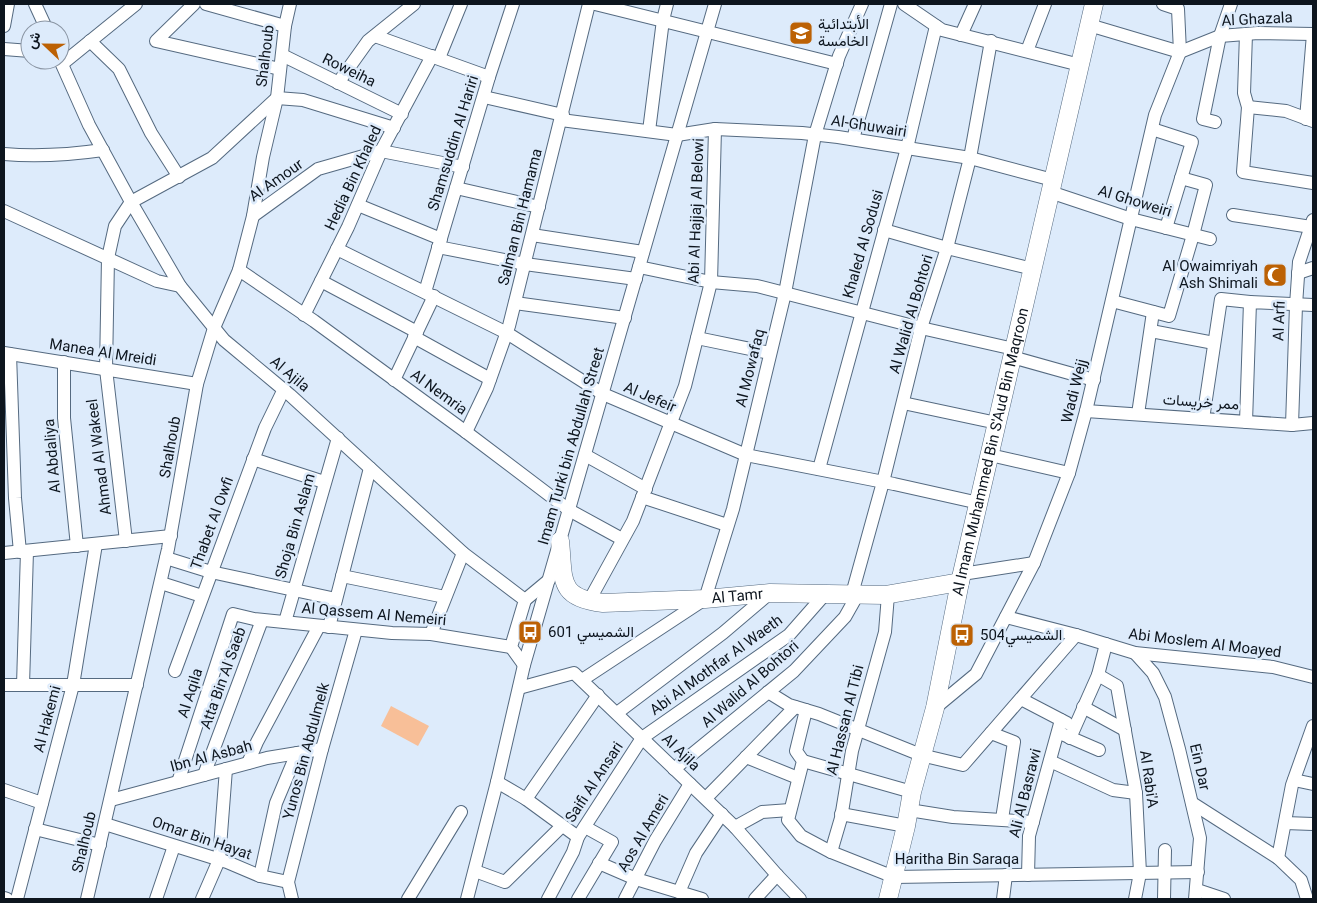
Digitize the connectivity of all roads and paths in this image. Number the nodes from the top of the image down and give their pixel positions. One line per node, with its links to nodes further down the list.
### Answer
1 (8, 4): 26 (street)
2 (35, 4): 23 (street)
3 (136, 4): 35 (street)
4 (194, 4): 46 (street)
5 (206, 4): 27 (street)
6 (290, 4): 27 (street, Shalhoub)
7 (414, 4): 33 (street)
8 (461, 4): 43 (street, Hedia Bin Khaled)
9 (514, 4): 48 (street, Shamsuddin Al Hariri)
10 (590, 4): 54 (street, Salman Bin Hamama)
11 (595, 4): 24 (street)
12 (667, 4): 24 (street)
13 (715, 4): 29 (street, Imam Turki bin Abdullah Street)
14 (862, 4): 44 (street, Al Mowafaq)
15 (891, 4): 63 (street)
16 (904, 4): 28 (street)
17 (975, 4): 32 (street)
18 (1045, 4): 39 (street)
19 (1094, 4): 25 (street, Al Imam Muhammed Bin S'Aud Bin Maqroon)
20 (1163, 4): 22 (street)
21 (1231, 4): 34 (street)
22 (1178, 6): 40 (street)
23 (42, 20)
24 (663, 20): 29 (street); 60 (street)
25 (1089, 25): 40 (street); 45 (street, Al Imam Muhammed Bin S'Aud Bin Maqroon)
26 (4, 26)
27 (285, 26): 42 (street, Shalhoub)
28 (936, 26): 32 (street); 64 (street, Khaled Al Sodusi)
29 (707, 31): 44 (street); 62 (street, Imam Turki bin Abdullah Street)
30 (1246, 34): 31 (street, Al Ghazala); 34 (street, Al Ghazala); 52 (street)
31 (1313, 34): 55 (street)
32 (961, 35): 36 (street)
33 (375, 36): 43 (street); 49 (street)
34 (1220, 36): 40 (street, Al Ghazala); 56 (street)
35 (90, 41): 41 (street); 70 (street)
36 (991, 42): 39 (street); 68 (street, Al Walid Al Bohtori)
37 (4, 49): 38 (street)
38 (20, 50)
39 (1027, 51): 45 (street)
40 (1180, 52): 59 (street, Wadi Wejj)
41 (70, 55)
42 (282, 55): 46 (street, Shalhoub); 49 (street, Roweiha)
43 (436, 57): 48 (street); 53 (street, Hedia Bin Khaled)
44 (837, 64): 61 (street, Al Mowafaq)
45 (1080, 65): 73 (street, Al Imam Muhammed Bin S'Aud Bin Maqroon)
46 (280, 69): 51 (street, Shalhoub)
47 (65, 70): 65 (street, Al Ajila)
48 (489, 76): 50 (street, Shamsuddin Al Hariri)
49 (338, 83): 53 (street, Roweiha)
50 (484, 96): 54 (street); 69 (street, Shamsuddin Al Hariri)
51 (277, 98): 57 (street); 70 (street); 80 (street, Shalhoub)
52 (1248, 107): 55 (street); 72 (street)
53 (402, 114): 57 (street, Hedia Bin Khaled)
54 (562, 117): 60 (street, Al-Ghuwairi); 77 (street, Salman Bin Hamama)
55 (1310, 120)
56 (1215, 122)
57 (394, 128): 66 (street, Hedia Bin Khaled)
58 (715, 129): 61 (street, Al-Ghuwairi); 62 (street, Al-Ghuwairi); 100 (street, Abi Al Hajjaj Al Belowi)
59 (1152, 129): 71 (street); 81 (street, Wadi Wejj)
60 (649, 131): 62 (street, Al-Ghuwairi)
61 (815, 134): 63 (street, Al-Ghuwairi); 102 (street, Al Mowafaq)
62 (677, 135): 91 (street, Imam Turki bin Abdullah Street)
63 (853, 139): 64 (street, Al-Ghuwairi)
64 (907, 148): 68 (street, Al-Ghuwairi); 84 (street, Khaled Al Sodusi)
65 (103, 150): 67 (street); 75 (street, Al Ajila)
66 (381, 150): 69 (street, Al Amour); 76 (street, Hedia Bin Khaled); 80 (street, Al Amour)
67 (4, 154)
68 (970, 158): 73 (street, Al-Ghuwairi); 89 (street, Al Walid Al Bohtori)
69 (463, 167): 74 (street, Shamsuddin Al Hariri)
70 (179, 177): 75 (street)
71 (1181, 178): 83 (street); 86 (street)
72 (1313, 183)
73 (1052, 186): 81 (street, Al Ghoweiri); 96 (street, Al Imam Muhammed Bin S'Aud Bin Maqroon)
74 (456, 188): 77 (street); 88 (street, Shamsuddin Al Hariri)
75 (131, 202): 92 (street, Ahmad Al Wakeel); 101 (street, Al Ajila)
76 (358, 205): 88 (street); 90 (street, Hedia Bin Khaled)
77 (539, 207): 85 (street, Salman Bin Hamama)
78 (4, 211): 92 (street)
79 (1233, 215): 82 (street)
80 (253, 216): 95 (street, Shalhoub)
81 (1131, 219): 83 (street, Al Ghoweiri); 104 (street, Wadi Wejj)
82 (1312, 224): 97 (street, Al Arfi)
83 (1166, 228): 86 (street, Al Ghoweiri)
84 (884, 230): 89 (street); 110 (street, Khaled Al Sodusi)
85 (532, 235): 91 (street); 93 (street, Salman Bin Hamama)
86 (1194, 235): 87 (street, Al Ghoweiri); 109 (street)
87 (1210, 239)
88 (440, 243): 93 (street); 103 (street, Shamsuddin Al Hariri)
89 (947, 248): 96 (street); 114 (street, Al Walid Al Bohtori)
90 (337, 249): 99 (street, Hedia Bin Khaled); 103 (street, Al Jefeir)
91 (643, 252): 98 (street, Imam Turki bin Abdullah Street)
92 (108, 258): 101 (street); 124 (street, Ahmad Al Wakeel)
93 (525, 264): 98 (street); 106 (street, Salman Bin Hamama)
94 (1313, 268): 97 (street)
95 (239, 270): 111 (street, Al Nemria); 113 (street, Shalhoub)
96 (1033, 270): 122 (street, Al Imam Muhammed Bin S'Aud Bin Maqroon)
97 (1298, 272): 107 (street, Al Arfi)
98 (638, 273): 100 (street); 112 (street, Imam Turki bin Abdullah Street)
99 (321, 281): 111 (street, Hedia Bin Khaled); 117 (street)
100 (711, 282): 102 (street); 118 (street, Abi Al Hajjaj Al Belowi)
101 (180, 286): 113 (street, Al Ajila)
102 (784, 293): 110 (street); 121 (street, Al Mowafaq)
103 (429, 294): 116 (street, Al Jefeir); 117 (street, Shamsuddin Al Hariri)
104 (1112, 301): 109 (street); 127 (street, Wadi Wejj)
105 (1250, 302): 107 (street); 119 (street); 135 (street)
106 (515, 303): 112 (street); 116 (street, Salman Bin Hamama)
107 (1296, 305): 108 (street); 139 (street, Al Arfi)
108 (1313, 305)
109 (1153, 312): 115 (street)
110 (861, 313): 114 (street); 147 (street, Khaled Al Sodusi)
111 (304, 315): 126 (street, Al Nemria)
112 (625, 318): 130 (street, Imam Turki bin Abdullah Street)
113 (214, 328): 128 (street, Shalhoub); 129 (street, Al Ajila)
114 (921, 328): 122 (street); 131 (street, Al Walid Al Bohtori)
115 (1151, 331): 119 (street); 133 (street)
116 (507, 333): 125 (street, Salman Bin Hamama); 130 (street, Al Jefeir)
117 (415, 335): 125 (street); 126 (street, Shamsuddin Al Hariri)
118 (697, 338): 121 (street); 136 (street, Abi Al Hajjaj Al Belowi)
119 (1214, 343): 134 (street)
120 (7, 353): 123 (street, Manea Al Mreidi); 152 (street)
121 (770, 353): 143 (street, Al Mowafaq)
122 (1013, 353): 127 (street); 137 (street, Al Imam Muhammed Bin S'Aud Bin Maqroon)
123 (64, 362): 124 (street, Manea Al Mreidi); 161 (street, Al Abdaliya)
124 (106, 369): 128 (street, Manea Al Mreidi); 158 (street, Ahmad Al Wakeel)
125 (490, 379): 140 (street, Salman Bin Hamama)
126 (394, 380): 140 (street, Al Nemria)
127 (1094, 380): 132 (street, Wadi Wejj)
128 (198, 384): 156 (street, Shalhoub)
129 (284, 389): 141 (street, Al Ajila); 145 (street, Thabet Al Owfi)
130 (603, 394): 136 (street, Al Jefeir); 142 (street, Imam Turki bin Abdullah Street)
131 (903, 403): 137 (street); 150 (street, Al Walid Al Bohtori)
132 (1086, 410): 133 (street, ممر خريسات); 148 (street, Wadi Wejj)
133 (1138, 414): 134 (street, ممر خريسات)
134 (1203, 419): 135 (street, ممر خريسات)
135 (1246, 422): 139 (street, ممر خريسات)
136 (671, 423): 143 (street, Al Jefeir); 151 (street, Abi Al Hajjaj Al Belowi)
137 (997, 423): 144 (street, Al Imam Muhammed Bin S'Aud Bin Maqroon)
138 (1313, 423): 139 (street, ممر خريسات)
139 (1292, 425)
140 (466, 432): 154 (street, Al Nemria)
141 (338, 438): 146 (street, Al Ajila); 149 (street, Shoja Bin Aslam)
142 (585, 455): 151 (street); 154 (street, Imam Turki bin Abdullah Street)
143 (746, 455): 147 (street, Al Jefeir); 155 (street, Al Mowafaq)
144 (990, 455): 148 (street); 153 (street, Al Imam Muhammed Bin S'Aud Bin Maqroon)
145 (253, 459): 149 (street); 167 (street, Thabet Al Owfi)
146 (370, 468): 164 (street, Al Ajila); 168 (street)
147 (819, 470): 150 (street, Al Jefeir)
148 (1069, 473): 166 (street, Wadi Wejj)
149 (324, 482): 172 (street, Shoja Bin Aslam)
150 (883, 482): 153 (street, Al Jefeir); 175 (street, Al Walid Al Bohtori)
151 (644, 493): 155 (street); 157 (street, Abi Al Hajjaj Al Belowi)
152 (10, 498): 162 (street)
153 (978, 503): 169 (street, Al Imam Muhammed Bin S'Aud Bin Maqroon)
154 (570, 510): 157 (street, Al Nemria); 159 (street, Imam Turki bin Abdullah Street)
155 (727, 525): 180 (street, Al Mowafaq)
156 (171, 536): 158 (street); 165 (street, Shalhoub)
157 (622, 539): 182 (street, Abi Al Hajjaj Al Belowi)
158 (126, 541): 160 (street)
159 (560, 541): 170 (street, Imam Turki bin Abdullah Street); 182 (street, Al Tamr)
160 (96, 544): 161 (street); 200 (street, Al Hakemi)
161 (77, 546): 162 (street)
162 (24, 551): 163 (street); 199 (street)
163 (4, 553)
164 (463, 553): 178 (street); 181 (street, Al Ajila)
165 (166, 558): 167 (street); 171 (street, Shalhoub)
166 (1034, 563): 169 (street); 184 (street, Wadi Wejj)
167 (211, 572): 172 (street); 177 (street, Thabet Al Owfi)
168 (342, 576): 178 (street); 179 (street)
169 (961, 578): 176 (street, Al Tamr); 208 (street, Al Imam Muhammed Bin S'Aud Bin Maqroon)
170 (549, 580): 181 (street); 194 (street, Imam Turki bin Abdullah Street)
171 (161, 583): 177 (street); 201 (street, Shalhoub)
172 (294, 590): 179 (street); 186 (street, Shoja Bin Aslam)
173 (770, 593): 174 (street, Al Tamr); 180 (street, Al Tamr); 210 (street, Abi Al Mothfar Al Waeth)
174 (826, 594): 175 (street, Al Tamr); 217 (street, Abi Al Mothfar Al Waeth)
175 (855, 594): 176 (street, Al Tamr); 204 (street, Al Walid Al Bohtori)
176 (888, 595): 212 (street, Al Hassan Al Tibi)
177 (202, 596): 195 (street, Thabet Al Owfi)
178 (445, 597): 189 (street)
179 (336, 599): 187 (street)
180 (705, 599): 182 (street, Al Tamr); 198 (street)
181 (525, 600): 192 (street)
182 (589, 602)
183 (233, 614): 185 (street, Al Qassem Al Nemeiri); 232 (street, Al Aqila)
184 (1006, 617): 190 (street, Abi Moslem Al Moayed); 208 (street, Wadi Wejj)
185 (262, 620): 186 (street, Al Qassem Al Nemeiri); 229 (street, Atta Bin Al Saeb)
186 (285, 622): 187 (street, Al Qassem Al Nemeiri)
187 (324, 626): 188 (street, Al Qassem Al Nemeiri); 225 (street)
188 (356, 630): 189 (street, Al Qassem Al Nemeiri); 218 (street, Yunos Bin Abdulmelk)
189 (431, 634): 192 (street, Al Qassem Al Nemeiri)
190 (1076, 635): 191 (street, Abi Moslem Al Moayed); 206 (street)
191 (1106, 644): 193 (street, Abi Moslem Al Moayed); 196 (street)
192 (511, 647): 194 (street)
193 (1135, 653): 197 (street, Abi Moslem Al Moayed); 243 (street, Ein Dar)
194 (524, 666): 202 (street, Imam Turki bin Abdullah Street)
195 (175, 670)
196 (1098, 675): 207 (street); 213 (street, Al Rabi'A)
197 (1313, 677)
198 (582, 680): 202 (street); 205 (street, Al Ajila)
199 (23, 685): 200 (street); 203 (street)
200 (73, 685): 201 (street); 242 (street, Al Hakemi)
201 (137, 685): 241 (street, Shalhoub)
202 (519, 688): 233 (street, Imam Turki bin Abdullah Street)
203 (4, 689)
204 (768, 692): 209 (street); 226 (street, Al Walid Al Bohtori)
205 (598, 695): 210 (street, Al Ajila); 240 (street)
206 (1021, 698): 211 (street); 215 (street)
207 (1083, 707): 213 (street); 216 (street)
208 (935, 708): 221 (street, Al Imam Muhammed Bin S'Aud Bin Maqroon)
209 (801, 709): 212 (street); 222 (street); 223 (street)
210 (617, 714): 217 (street, Al Ajila)
211 (1060, 726): 216 (street); 224 (street, Ali Al Basrawi)
212 (857, 729): 221 (street); 228 (street, Al Hassan Al Tibi)
213 (1125, 730): 238 (street, Al Rabi'A)
214 (1313, 730): 231 (street)
215 (991, 732): 221 (street); 249 (street)
216 (1072, 732): 219 (street)
217 (642, 738): 226 (street, Al Ajila); 257 (street, Saifi Al Ansari)
218 (322, 749): 220 (street, Ibn Al Asbah); 275 (street, Yunos Bin Abdulmelk)
219 (1099, 750)
220 (297, 753): 225 (street, Ibn Al Asbah); 272 (street)
221 (921, 755): 237 (street, Al Imam Muhammed Bin S'Aud Bin Maqroon)
222 (746, 757): 230 (street); 239 (street)
223 (803, 761): 228 (street); 230 (street)
224 (1050, 761): 238 (street); 250 (street, Ali Al Basrawi)
225 (248, 763): 227 (street, Ibn Al Asbah)
226 (674, 768): 234 (street, Al Ajila)
227 (226, 769): 229 (street, Ibn Al Asbah); 263 (street)
228 (848, 774): 237 (street); 247 (street, Al Hassan Al Tibi)
229 (204, 775): 232 (street, Ibn Al Asbah)
230 (798, 778): 244 (street)
231 (1294, 780): 235 (street); 251 (street)
232 (178, 782): 241 (street, Ibn Al Asbah)
233 (497, 782): 240 (street); 265 (street, Imam Turki bin Abdullah Street)
234 (690, 784): 239 (street, Al Ajila); 274 (street, Aos Al Ameri)
235 (1313, 784)
236 (4, 790): 242 (street)
237 (912, 792): 248 (street, Al Imam Muhammed Bin S'Aud Bin Maqroon)
238 (1136, 793): 268 (street, Al Rabi'A)
239 (706, 798): 246 (street, Al Ajila)
240 (526, 799): 254 (street)
241 (111, 800): 252 (street, Shalhoub)
242 (42, 803): 256 (street, Al Hakemi)
243 (1192, 803): 262 (street); 267 (street, Ein Dar)
244 (790, 810): 255 (street); 261 (street, Haritha Bin Saraqa)
245 (461, 812): 283 (street)
246 (722, 814): 255 (street, Al Ajila); 276 (street)
247 (841, 814): 248 (street); 261 (street, Al Hassan Al Tibi)
248 (907, 818): 249 (street); 273 (street, Al Imam Muhammed Bin S'Aud Bin Maqroon)
249 (1002, 819): 250 (street)
250 (1033, 822): 271 (street, Ali Al Basrawi)
251 (1285, 823): 253 (street); 262 (street)
252 (105, 824): 258 (street, Shalhoub); 259 (street, Omar Bin Hayat)
253 (1313, 824)
254 (562, 826): 257 (street); 265 (street)
255 (735, 827): 269 (street, Al Ajila)
256 (35, 829): 258 (street); 278 (street, Al Hakemi)
257 (581, 832): 264 (street); 285 (street, Saifi Al Ansari)
258 (100, 845): 279 (street, Shalhoub)
259 (174, 846): 263 (street, Omar Bin Hayat); 280 (street)
260 (1165, 850): 266 (street)
261 (831, 852): 273 (street, Haritha Bin Saraqa)
262 (1278, 858): 296 (street)
263 (219, 860): 272 (street, Omar Bin Hayat); 281 (street)
264 (600, 863): 274 (street); 286 (street)
265 (475, 871): 284 (street, Imam Turki bin Abdullah Street)
266 (1164, 872): 267 (street, Haritha Bin Saraqa); 268 (street, Haritha Bin Saraqa); 294 (street)
267 (1198, 872): 277 (street, Ein Dar)
268 (1140, 873): 271 (street, Haritha Bin Saraqa); 293 (street, Al Rabi'A)
269 (777, 875): 289 (street); 290 (street, Al Ajila)
270 (1006, 875): 271 (street, Haritha Bin Saraqa); 273 (street, Haritha Bin Saraqa); 292 (street)
271 (1028, 875)
272 (260, 876): 275 (street, Omar Bin Hayat)
273 (894, 877): 291 (street, Al Imam Muhammed Bin S'Aud Bin Maqroon)
274 (636, 878): 276 (street); 287 (street, Aos Al Ameri)
275 (288, 882): 282 (street)
276 (679, 892): 288 (street)
277 (1196, 895): 295 (street)
278 (17, 899)
279 (87, 899)
280 (156, 899)
281 (202, 899)
282 (292, 899)
283 (408, 899)
284 (467, 899)
285 (548, 899)
286 (578, 899)
287 (625, 899)
288 (702, 899)
289 (755, 899)
290 (800, 899)
291 (888, 899)
292 (1002, 899)
293 (1135, 899)
294 (1164, 899)
295 (1224, 899)
296 (1307, 899)

